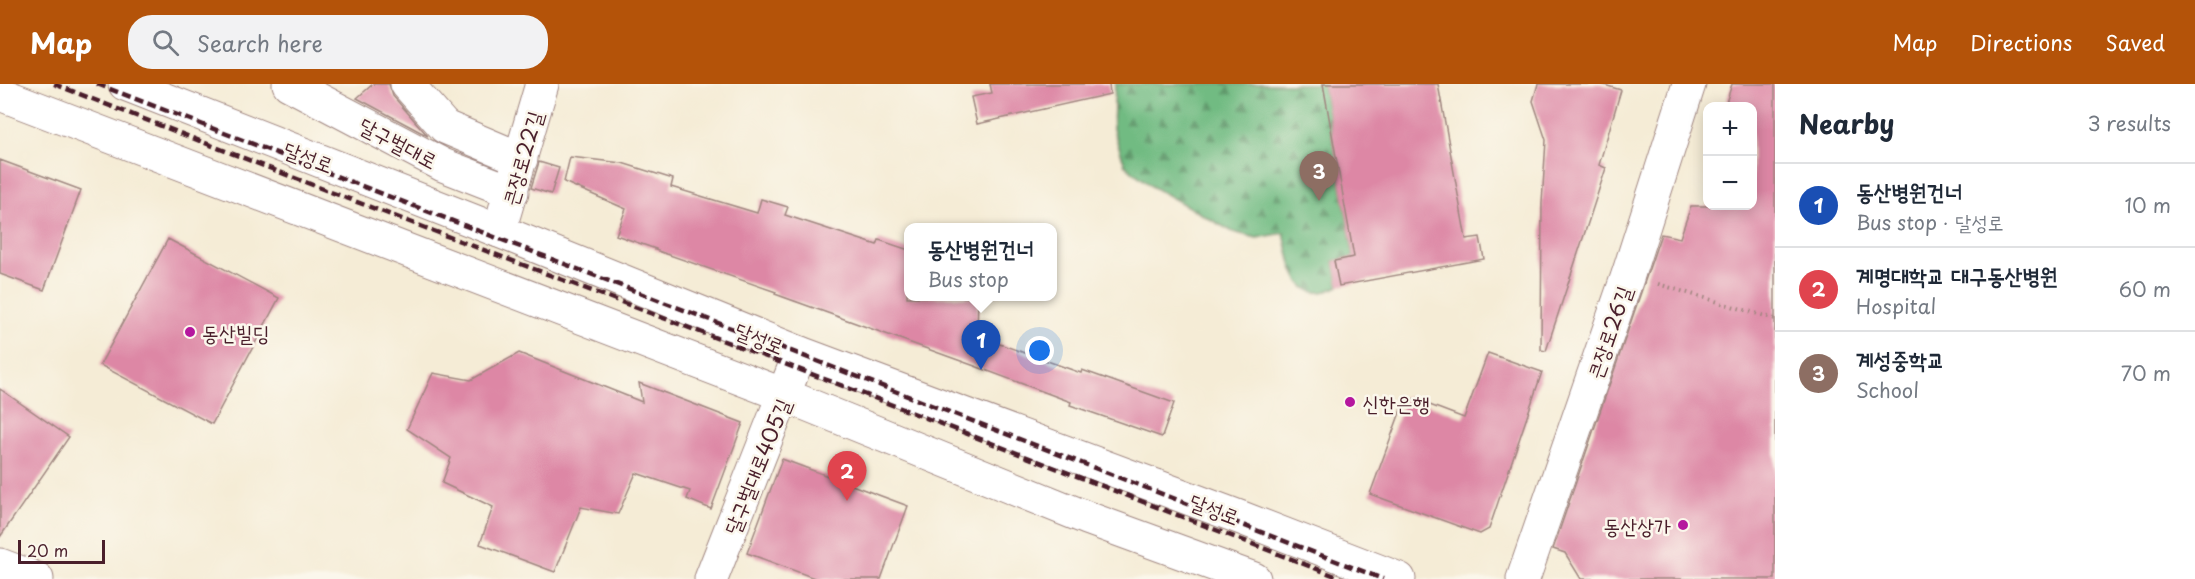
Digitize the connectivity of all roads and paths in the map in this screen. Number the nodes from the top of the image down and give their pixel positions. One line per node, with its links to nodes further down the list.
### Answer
1 (125, 84): 9 (main road, 달성로)
2 (289, 84): 8 (main road, 달구벌대로)
3 (407, 84): 7 (main road, 달구벌대로)
4 (542, 84): 7 (main road, 큰장로22길)
5 (1689, 84): 10 (main road, 큰장로26길)
6 (0, 94): 13 (main road)
7 (521, 159): 8 (main road, 큰장로22길)
8 (512, 192): 9 (main road, 큰장로22길)
9 (499, 231): 12 (main road, 달성로)
10 (1628, 275): 11 (path); 20 (main road, 큰장로26길)
11 (1775, 319)
12 (801, 353): 13 (main road, 달구벌대로405길); 19 (main road, 달성로)
13 (784, 395): 15 (main road); 17 (main road, 달구벌대로405길)
14 (0, 565): 16 (main road)
15 (1210, 571): 18 (main road)
16 (36, 579)
17 (711, 579)
18 (1254, 579)
19 (1399, 579)
20 (1523, 579)

